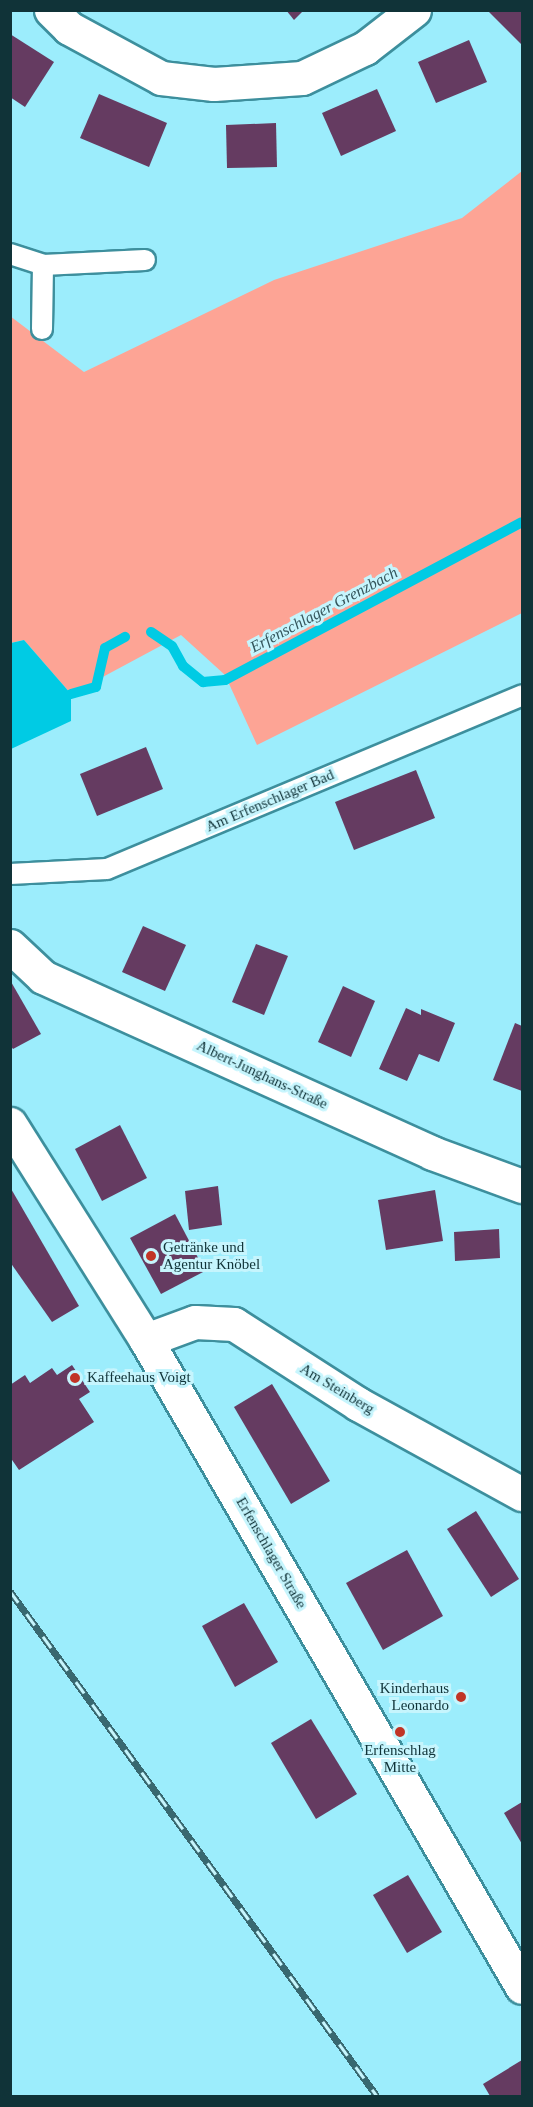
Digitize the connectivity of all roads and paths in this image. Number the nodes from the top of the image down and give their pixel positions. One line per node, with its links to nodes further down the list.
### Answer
1 (51, 10): 2 (street)
2 (414, 10)
3 (10, 254): 5 (lane)
4 (145, 260): 5 (lane)
5 (43, 265): 6 (lane)
6 (42, 329)
7 (522, 695): 8 (lane, Am Erfenschlager Bad)
8 (10, 874)
9 (10, 946): 11 (street, Albert-Junghans-Straße)
10 (10, 1124): 12 (street, Erfenschlager Straße)
11 (522, 1186)
12 (146, 1340): 13 (street, Am Steinberg); 14 (street, Erfenschlager Straße)
13 (522, 1494)
14 (522, 1987)

